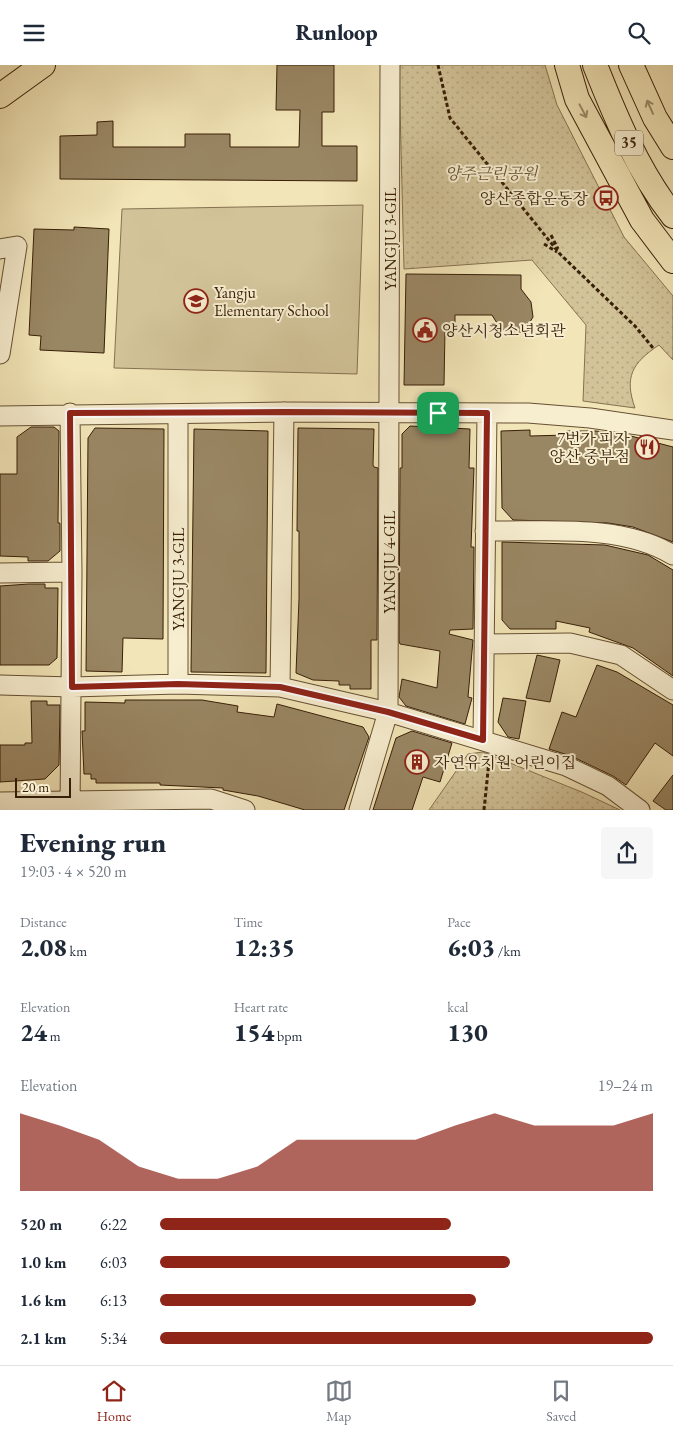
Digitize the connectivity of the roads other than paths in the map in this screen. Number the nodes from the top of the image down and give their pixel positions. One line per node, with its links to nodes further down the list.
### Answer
1 (43, 65): 6 (main road)
2 (390, 65): 13 (street, YANGJU 3-GIL)
3 (567, 65): 10 (main road, one-way to 10)
4 (595, 65): 8 (main road, 35)
5 (631, 65): 7 (main road, one-way to 5)
6 (0, 96)
7 (673, 147)
8 (673, 216)
9 (9, 247): 11 (street)
10 (673, 261)
11 (0, 354)
12 (284, 412): 13 (street); 16 (street); 27 (street)
13 (390, 412): 15 (street); 29 (street, YANGJU 4-GIL)
14 (70, 413): 16 (street); 17 (street); 22 (street)
15 (487, 413): 18 (street); 19 (street)
16 (178, 414): 24 (street, YANGJU 3-GIL)
17 (0, 416)
18 (673, 430)
19 (485, 531): 20 (street); 23 (street)
20 (673, 555)
21 (0, 573): 22 (street)
22 (72, 573): 26 (street)
23 (484, 644): 28 (street); 30 (street)
24 (178, 684): 26 (street); 27 (street)
25 (0, 685): 26 (street)
26 (72, 687): 32 (street)
27 (280, 687): 29 (street)
28 (673, 690)
29 (388, 712): 30 (street); 34 (street, YANGJU 4-GIL)
30 (487, 742): 35 (street)
31 (0, 802): 32 (street)
32 (69, 806): 33 (street)
33 (245, 810)
34 (359, 810)
35 (640, 810)

